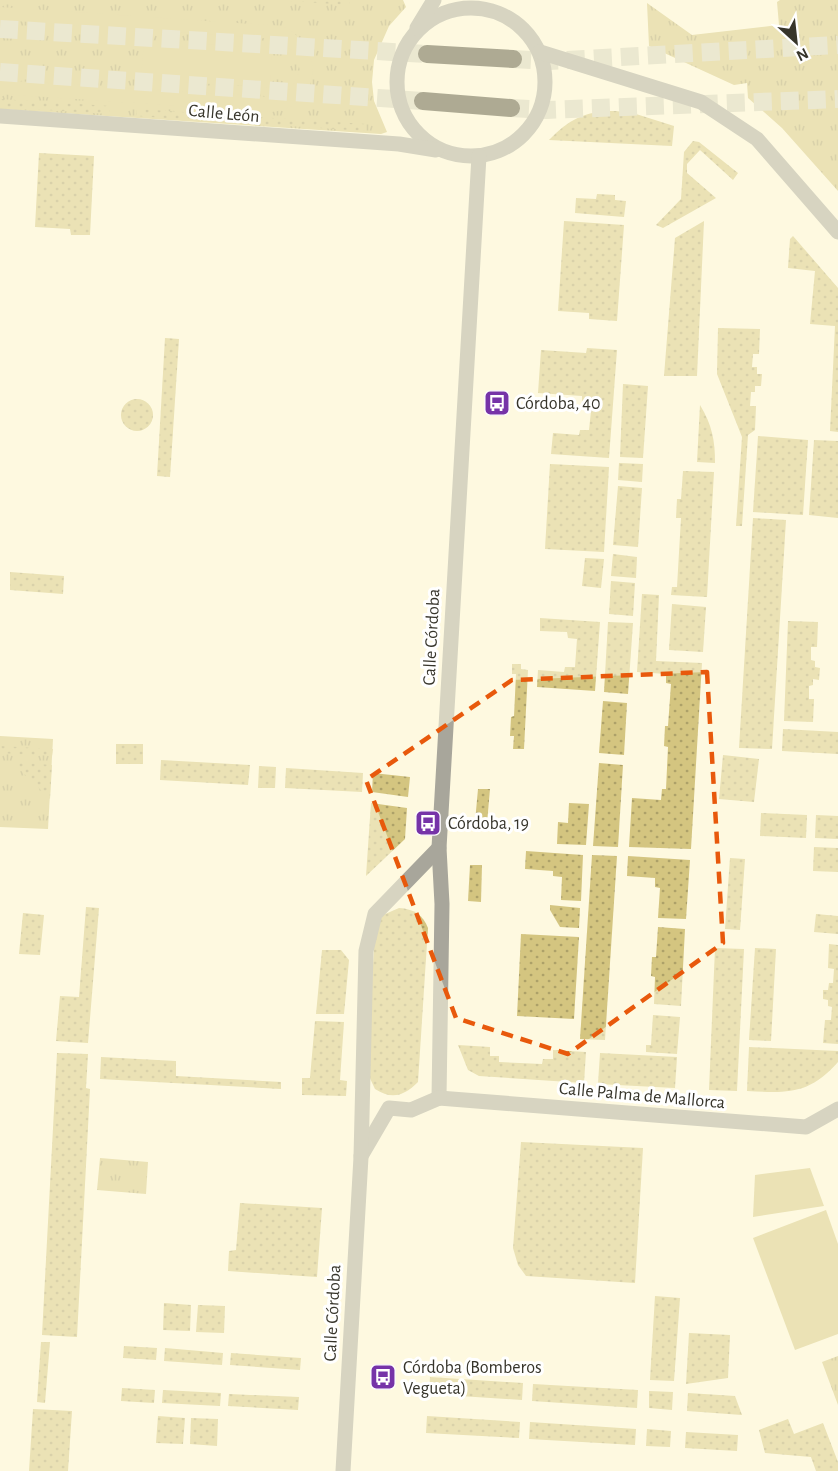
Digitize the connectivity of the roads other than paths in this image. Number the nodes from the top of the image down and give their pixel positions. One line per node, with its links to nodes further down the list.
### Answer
1 (490, 0): 4 (street)
2 (427, 2): 3 (street); 5 (street)
3 (449, 11): 4 (street); 5 (street)
4 (500, 13): 6 (street)
5 (411, 38): 12 (street)
6 (540, 52): 13 (street); 14 (street)
7 (428, 54): 8 (highway)
8 (513, 59)
9 (423, 101): 10 (highway)
10 (512, 108)
11 (0, 116): 12 (street, Calle León)
12 (443, 151): 13 (street)
13 (479, 156): 15 (street, Calle Córdoba)
14 (838, 232)
15 (439, 848): 16 (street, Calle Córdoba); 17 (street)
16 (362, 1094): 18 (street); 20 (street, Calle Córdoba)
17 (439, 1098): 18 (street); 19 (street, Calle Palma de Mallorca)
18 (389, 1108): 20 (street, Calle Córdoba)
19 (838, 1109)
20 (360, 1157): 21 (street, Calle Córdoba)
21 (343, 1471)

